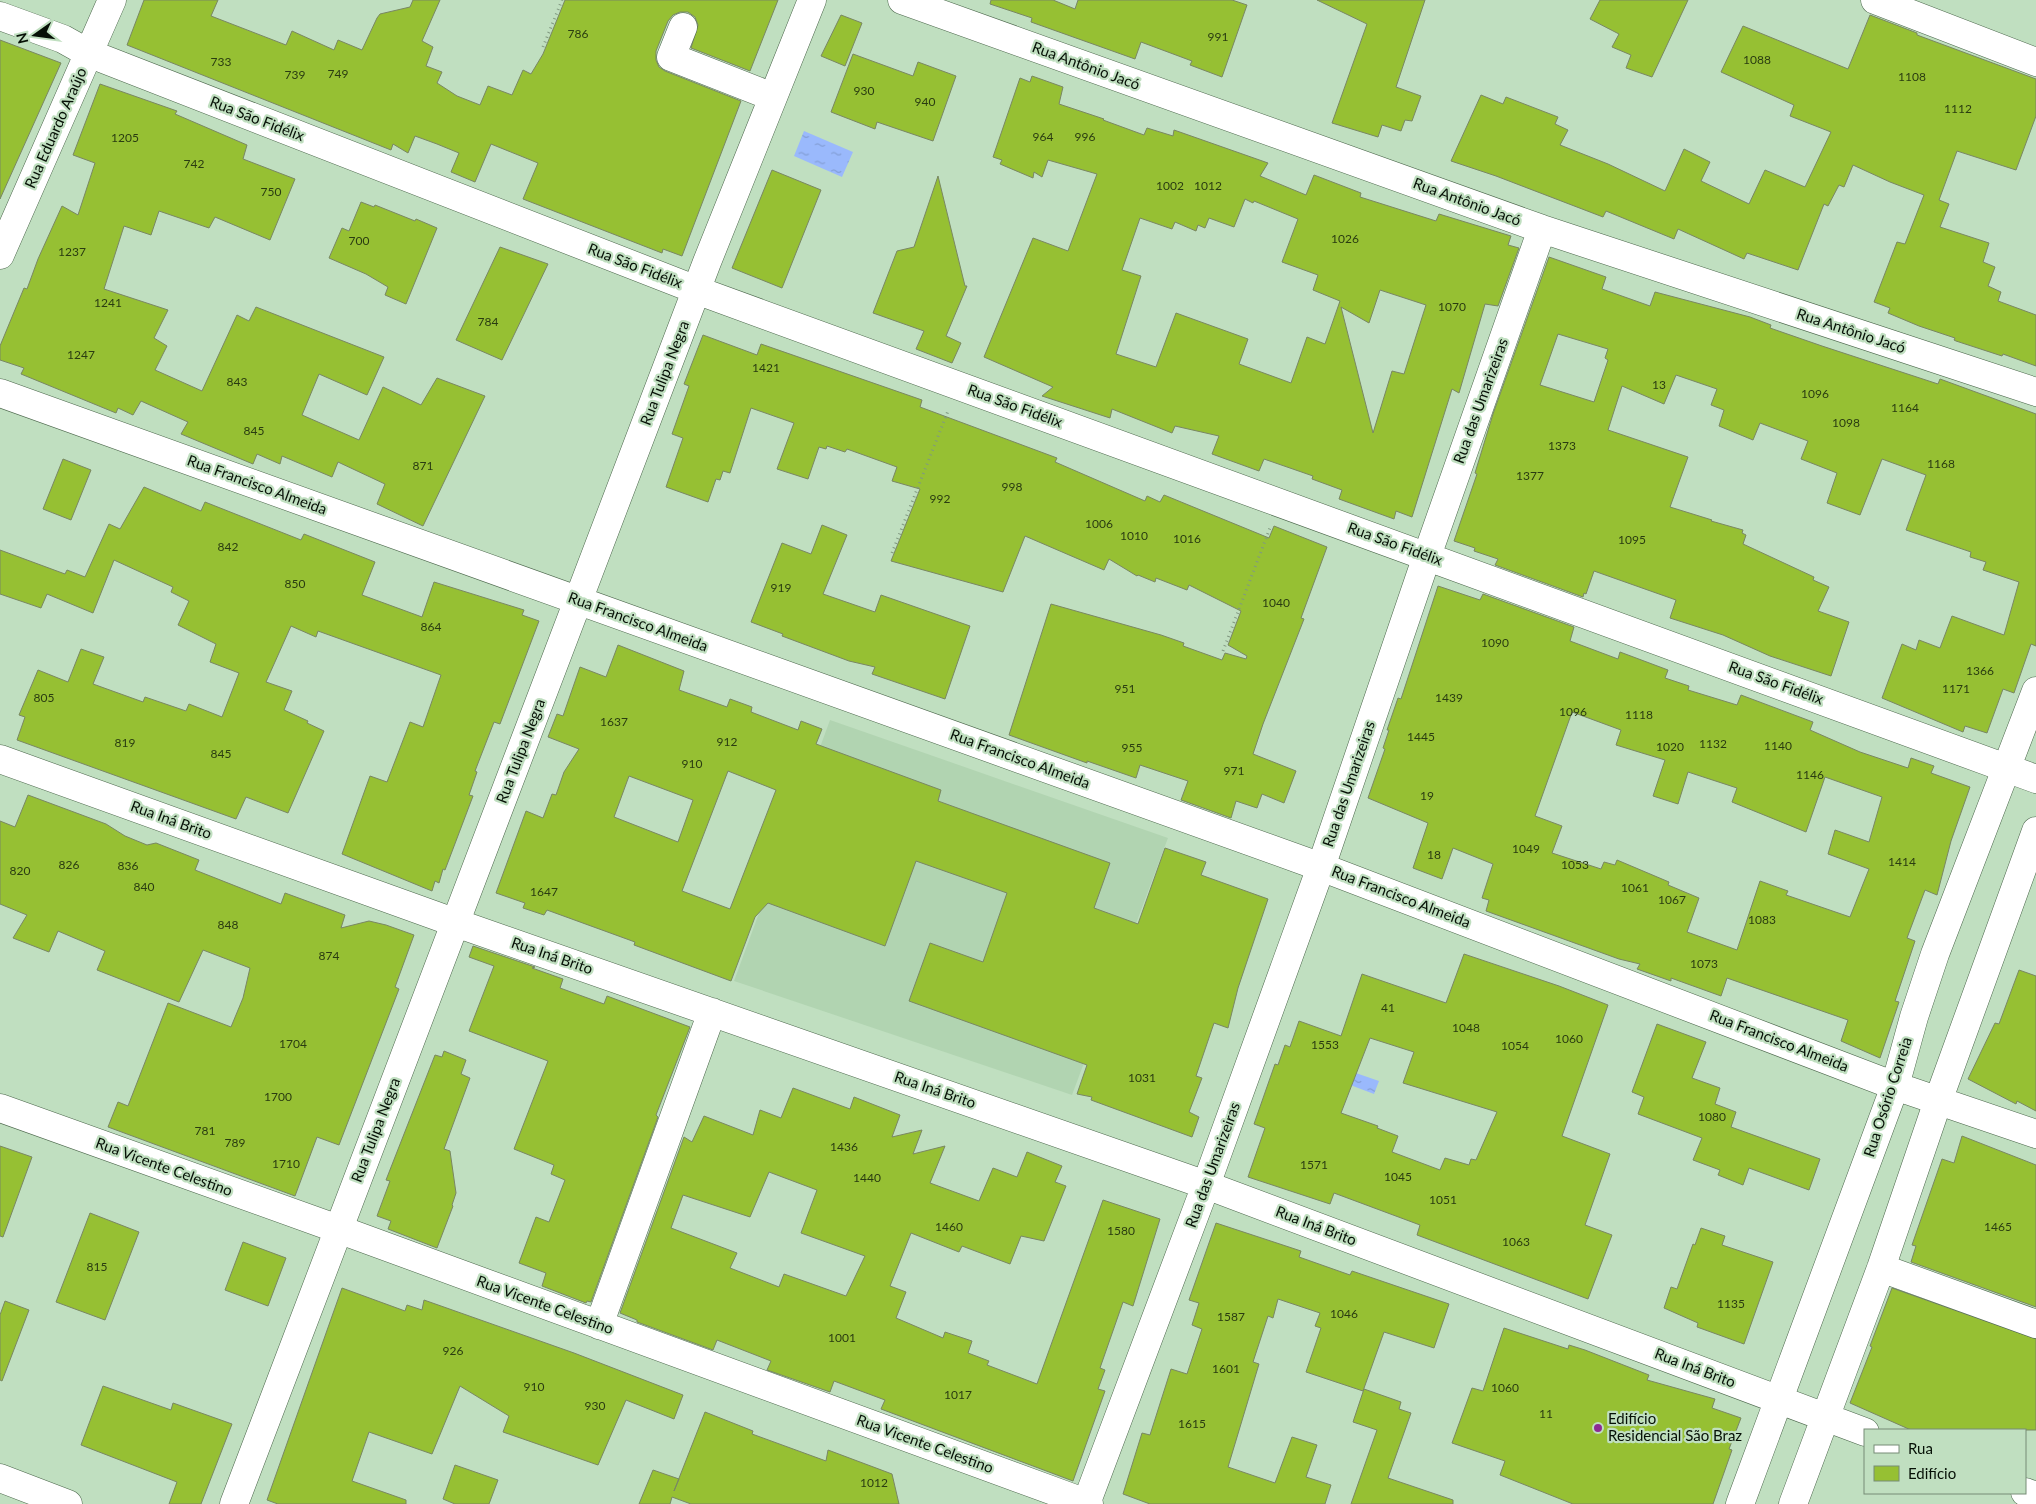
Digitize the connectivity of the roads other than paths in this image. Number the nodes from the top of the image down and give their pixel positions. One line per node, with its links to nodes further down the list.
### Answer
1 (112, 0): 7 (street, Rua Eduardo Araújo)
2 (812, 0): 9 (street, Rua Tulipa Negra)
3 (902, 0): 10 (street, Rua Antônio Jacó)
4 (1875, 0): 8 (street)
5 (0, 16): 7 (street, Rua São Fidélix)
6 (683, 27): 9 (street)
7 (88, 53): 11 (street, Rua Eduardo Araújo); 12 (street, Rua São Fidélix)
8 (2036, 62)
9 (773, 96): 12 (street, Rua Tulipa Negra)
10 (1542, 229): 13 (street, Rua Antônio Jacó); 15 (street, Rua das Umarizeiras)
11 (0, 255)
12 (696, 290): 15 (street, Rua São Fidélix); 16 (street, Rua Tulipa Negra)
13 (2036, 392)
14 (0, 393): 16 (street, Rua Francisco Almeida)
15 (1426, 556): 19 (street, Rua São Fidélix); 22 (street, Rua das Umarizeiras)
16 (577, 600): 22 (street, Rua Francisco Almeida); 23 (street, Rua Tulipa Negra)
17 (2036, 691): 19 (street, Rua Osório Correia)
18 (0, 759): 23 (street, Rua Iná Brito)
19 (2008, 768): 20 (street, Rua São Fidélix); 25 (street, Rua Osório Correia)
20 (2036, 779)
21 (2036, 831): 26 (street)
22 (1321, 867): 25 (street, Rua Francisco Almeida); 29 (street, Rua das Umarizeiras)
23 (456, 923): 24 (street, Rua Iná Brito); 30 (street, Rua Tulipa Negra)
24 (712, 1012): 29 (street, Rua Iná Brito); 33 (street)
25 (1895, 1086): 26 (street, Rua Francisco Almeida); 34 (street, Rua Osório Correia)
26 (1938, 1100): 28 (street, Rua Francisco Almeida); 31 (street)
27 (0, 1108): 30 (street, Rua Vicente Celestino)
28 (2036, 1134)
29 (1206, 1185): 34 (street, Rua Iná Brito); 40 (street, Rua das Umarizeiras)
30 (338, 1229): 33 (street, Rua Vicente Celestino); 39 (street, Rua Tulipa Negra)
31 (1881, 1268): 32 (street); 35 (street)
32 (2036, 1324)
33 (599, 1325): 40 (street, Rua Vicente Celestino)
34 (1779, 1399): 35 (street, Rua Iná Brito); 41 (street, Rua Osório Correia)
35 (1825, 1418): 36 (street, Rua Iná Brito); 42 (street)
36 (1864, 1432)
37 (0, 1478): 38 (street)
38 (68, 1504)
39 (234, 1504)
40 (1087, 1504)
41 (1740, 1504)
42 (1793, 1504)

